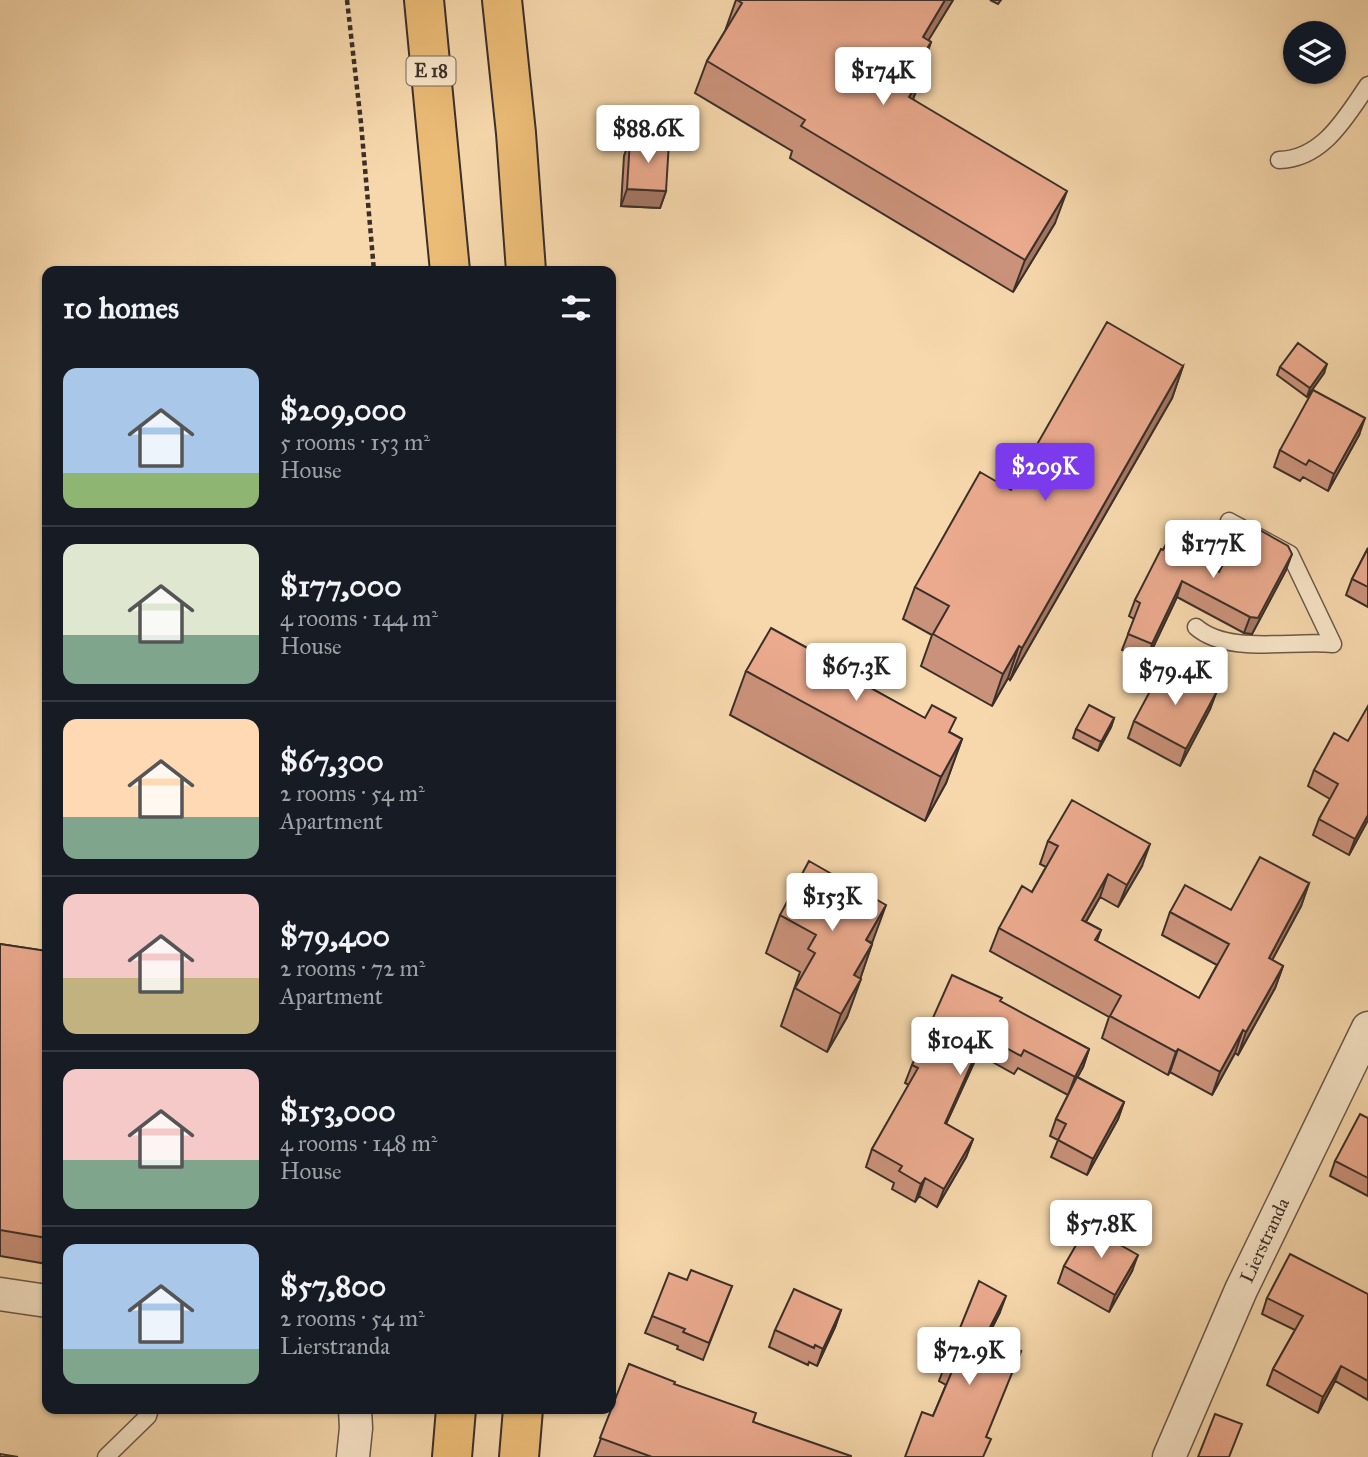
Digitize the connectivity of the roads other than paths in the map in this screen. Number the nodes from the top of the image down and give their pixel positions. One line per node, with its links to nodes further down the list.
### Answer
1 (424, 0): 5 (highway, E 18)
2 (502, 0): 6 (highway)
3 (1368, 85): 4 (lane)
4 (1279, 160)
5 (450, 266)
6 (526, 266)
7 (1229, 520): 8 (lane)
8 (1196, 627)
9 (1368, 1027): 20 (street, Lierstranda)
10 (0, 1294): 11 (street)
11 (42, 1300)
12 (149, 1414): 16 (lane)
13 (355, 1414): 17 (street)
14 (456, 1414): 18 (highway)
15 (523, 1414): 19 (highway)
16 (106, 1457)
17 (353, 1457)
18 (452, 1457)
19 (519, 1457)
20 (1169, 1457)

